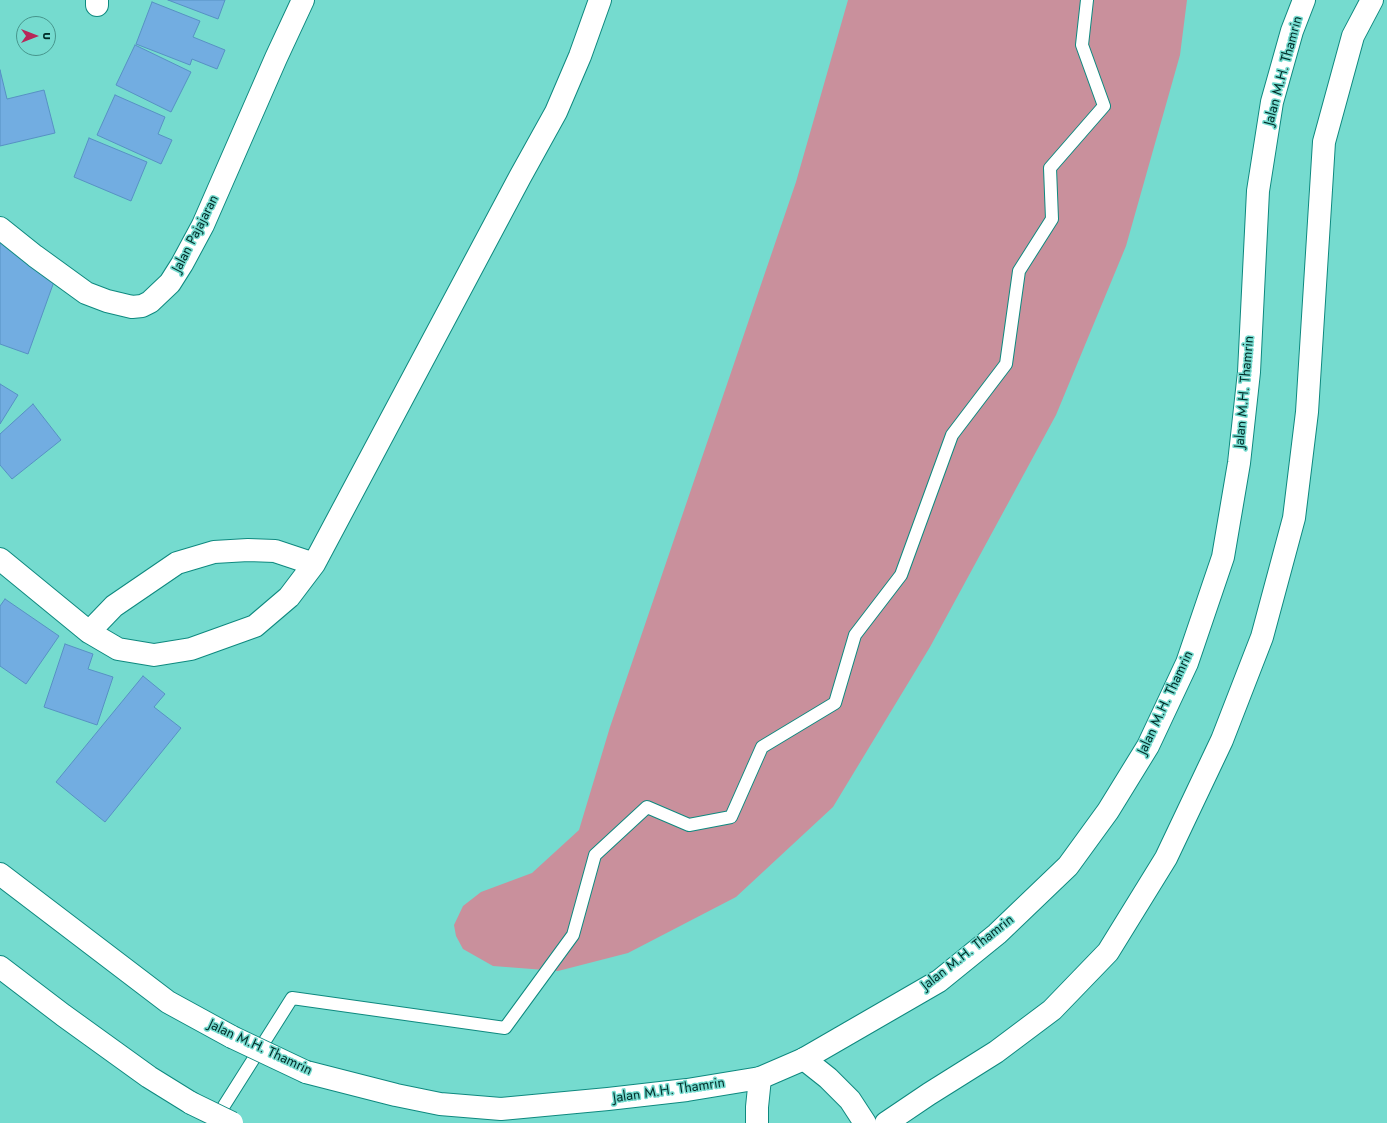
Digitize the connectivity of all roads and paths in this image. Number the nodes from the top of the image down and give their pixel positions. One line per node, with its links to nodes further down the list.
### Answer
1 (304, 0): 6 (main road, Jalan Pajajaran)
2 (600, 0): 8 (main road)
3 (1087, 0): 14 (lane)
4 (1304, 0): 12 (main road, Jalan M.H. Thamrin)
5 (1372, 0): 18 (main road)
6 (0, 228)
7 (0, 559): 9 (main road)
8 (314, 564): 9 (main road); 9 (main road)
9 (89, 632)
10 (0, 874): 13 (main road, Jalan M.H. Thamrin, bridge)
11 (0, 967): 15 (main road, bridge)
12 (804, 1059): 13 (main road, Jalan M.H. Thamrin); 17 (main road)
13 (760, 1078): 16 (main road)
14 (214, 1123)
15 (232, 1123)
16 (757, 1123)
17 (865, 1123)
18 (886, 1123)

